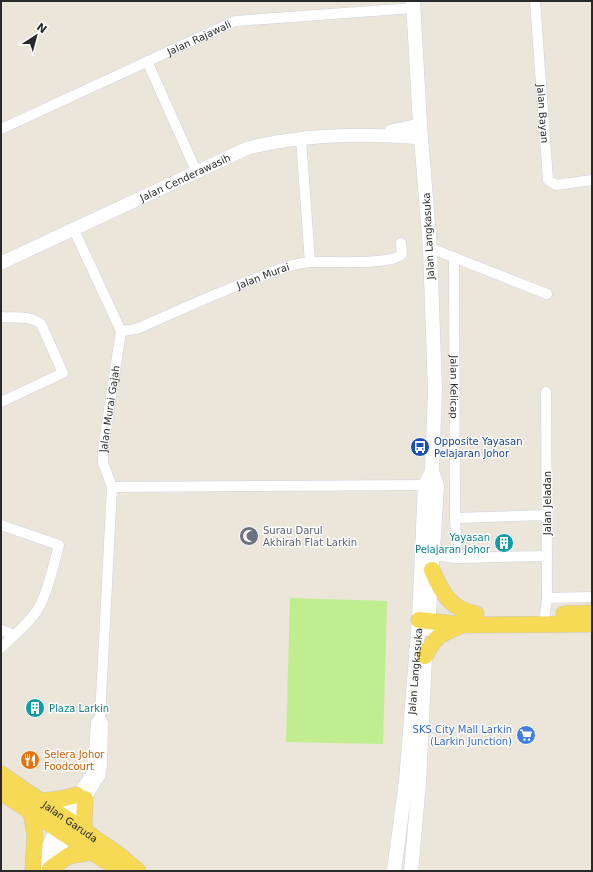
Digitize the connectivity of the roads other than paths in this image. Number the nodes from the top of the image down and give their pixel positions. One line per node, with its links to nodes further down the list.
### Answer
1 (535, 1): 8 (street, Jalan Bayan)
2 (414, 4): 3 (street, Jalan Rajawali); 5 (main road, Jalan Langkasuka)
3 (147, 62): 4 (street, Jalan Rajawali); 7 (street)
4 (1, 129)
5 (421, 131): 6 (street, Jalan Cenderawasih); 11 (main road, Jalan Langkasuka)
6 (301, 139): 7 (street, Jalan Cenderawasih); 13 (street)
7 (197, 172): 9 (street, Jalan Cenderawasih)
8 (592, 180)
9 (73, 228): 14 (street, Jalan Cenderawasih); 17 (street)
10 (401, 243): 13 (street, Jalan Murai)
11 (430, 248): 12 (street); 20 (main road, Jalan Langkasuka)
12 (454, 257): 15 (street); 23 (street, Jalan Kelicap)
13 (310, 262): 17 (street, Jalan Murai)
14 (1, 263)
15 (547, 294)
16 (1, 317): 19 (street)
17 (121, 331): 21 (street, Jalan Murai Gajah)
18 (546, 392): 22 (street, Jalan Jeladan)
19 (1, 402)
20 (431, 486): 21 (street); 27 (main road, Jalan Langkasuka); 32 (main road, Jalan Langkasuka)
21 (112, 487): 41 (street, Jalan Murai Gajah)
22 (547, 515): 23 (street); 25 (street, Jalan Jeladan)
23 (455, 518): 26 (street, Jalan Kelicap)
24 (1, 525): 36 (street)
25 (547, 556): 26 (street); 29 (street, Jalan Jeladan)
26 (457, 558): 27 (street)
27 (433, 563): 32 (main road, Jalan Langkasuka); 33 (main road)
28 (592, 597): 29 (street)
29 (548, 598): 31 (street, Jalan Jeladan)
30 (592, 613): 31 (main road)
31 (545, 614): 33 (main road)
32 (424, 617): 33 (main road); 38 (main road, Jalan Langkasuka); 50 (main road, Jalan Langkasuka)
33 (470, 620): 34 (main road); 38 (main road)
34 (592, 624)
35 (1, 630): 36 (street)
36 (14, 635): 37 (street)
37 (1, 648)
38 (425, 656): 51 (main road, Jalan Langkasuka)
39 (1, 774): 42 (main road, Jalan Garuda)
40 (1, 792): 42 (main road, Jalan Garuda)
41 (81, 797): 42 (main road); 43 (street, Jalan Murai Gajah); 44 (main road)
42 (36, 806): 43 (main road, Jalan Garuda); 47 (main road)
43 (64, 825): 44 (main road, Jalan Garuda); 45 (main road, Jalan Garuda); 46 (street)
44 (86, 833): 49 (main road, Jalan Garuda)
45 (92, 852): 46 (main road); 48 (main road, Jalan Garuda)
46 (45, 870)
47 (33, 871)
48 (126, 871)
49 (138, 871)
50 (394, 871)
51 (411, 871)

